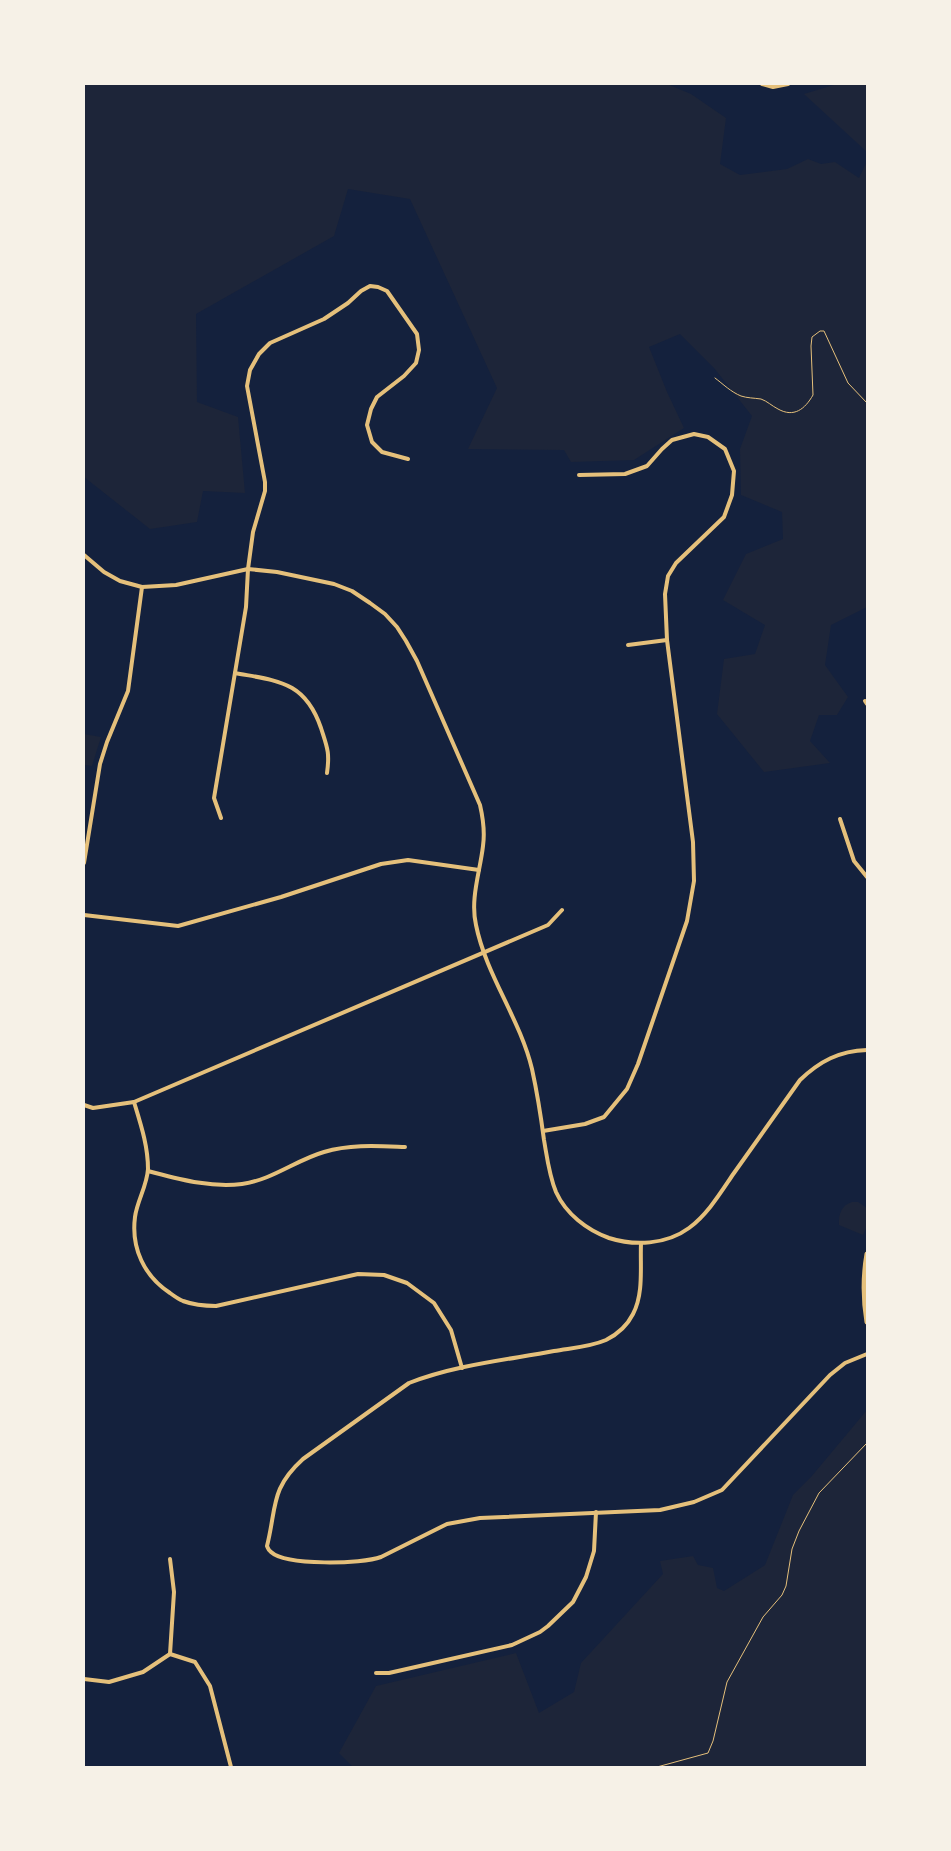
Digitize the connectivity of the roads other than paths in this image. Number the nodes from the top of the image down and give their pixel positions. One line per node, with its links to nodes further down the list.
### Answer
1 (762, 84): 2 (street)
2 (788, 84)
3 (408, 459): 6 (street)
4 (579, 475): 8 (street)
5 (84, 555): 7 (street)
6 (248, 569): 7 (street); 10 (street); 15 (street)
7 (142, 587): 14 (street)
8 (668, 640): 9 (street); 23 (street)
9 (628, 644)
10 (235, 673): 11 (street); 12 (street)
11 (327, 773)
12 (221, 818)
13 (840, 818): 16 (street)
14 (84, 863)
15 (479, 870): 18 (street); 19 (street)
16 (867, 877)
17 (562, 910): 19 (street)
18 (84, 915)
19 (484, 952): 21 (street); 23 (street)
20 (867, 1050): 26 (street)
21 (134, 1102): 22 (street); 25 (street)
22 (84, 1105)
23 (543, 1131): 26 (street)
24 (405, 1147): 25 (street)
25 (148, 1172): 30 (street)
26 (641, 1243): 30 (street)
27 (867, 1254): 28 (street)
28 (867, 1322)
29 (867, 1354): 31 (street)
30 (462, 1368): 31 (street)
31 (596, 1512): 34 (street)
32 (170, 1559): 33 (street)
33 (170, 1654): 35 (street); 36 (street)
34 (376, 1673)
35 (84, 1679)
36 (231, 1767)

